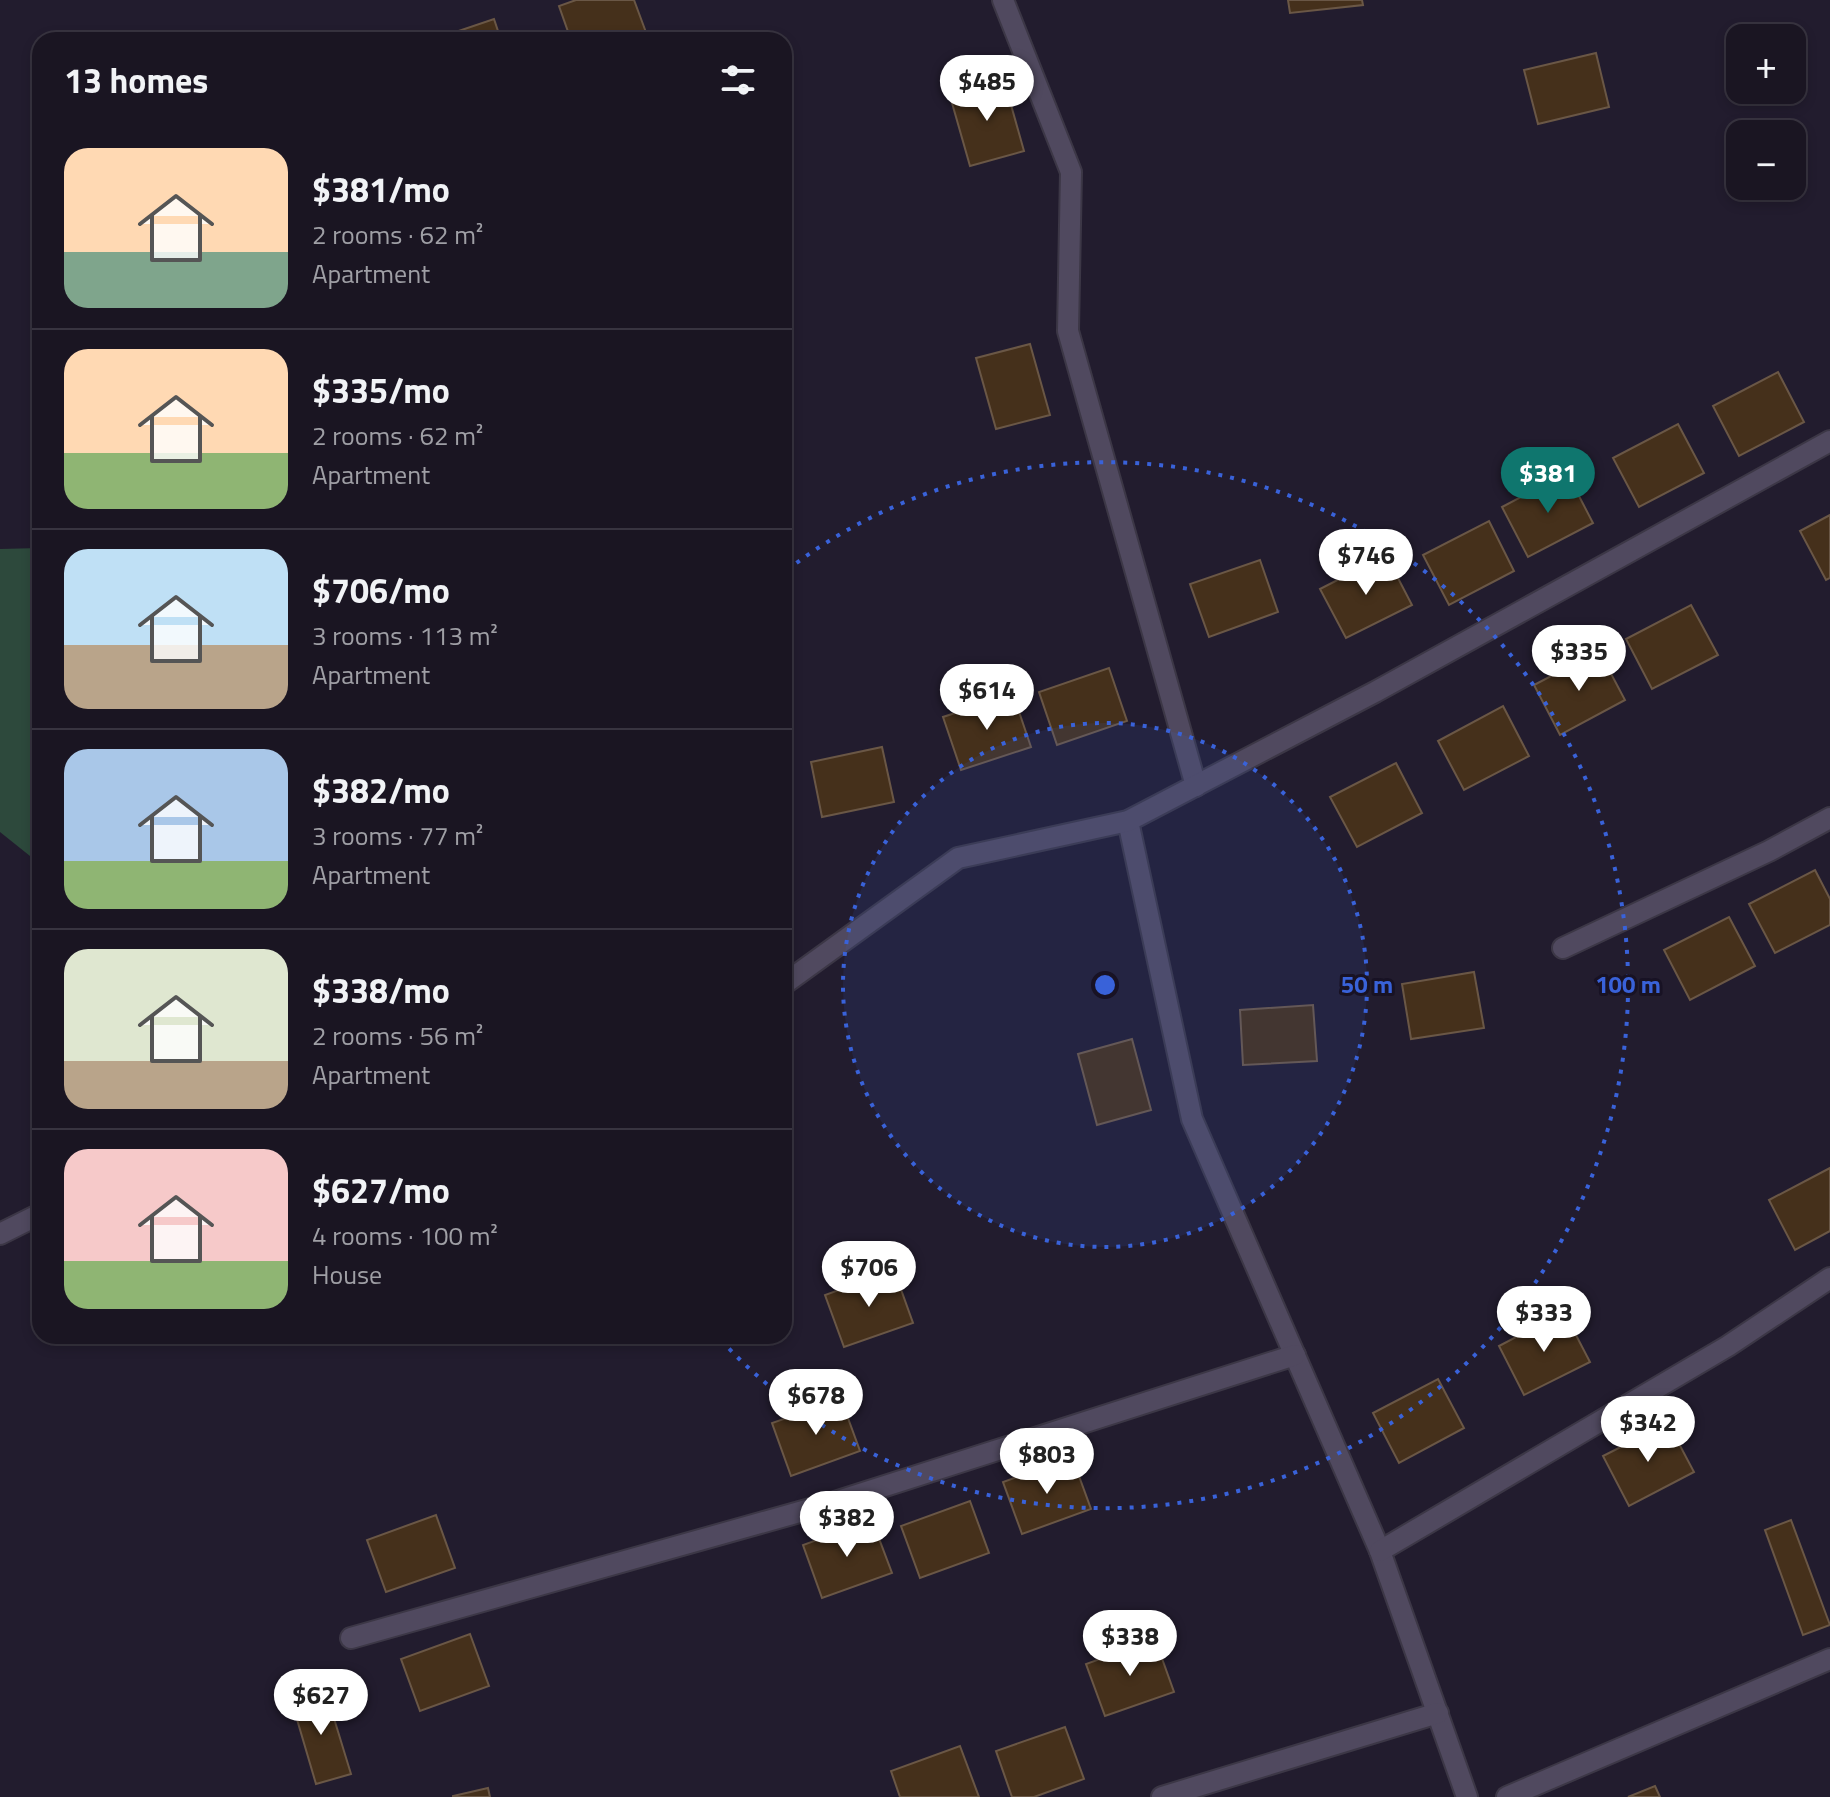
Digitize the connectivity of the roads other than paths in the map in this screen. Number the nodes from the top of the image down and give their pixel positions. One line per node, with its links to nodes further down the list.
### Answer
1 (1003, 0): 3 (street)
2 (1830, 441): 3 (street)
3 (1196, 786): 5 (street)
4 (1830, 818): 6 (street)
5 (1128, 821): 7 (street); 11 (street)
6 (1563, 948)
7 (792, 978)
8 (32, 1218): 9 (street)
9 (0, 1234)
10 (1830, 1278): 12 (street)
11 (1295, 1355): 12 (street); 13 (street)
12 (1380, 1551): 15 (street)
13 (351, 1638)
14 (1830, 1659): 18 (street)
15 (1438, 1713): 16 (street); 17 (street)
16 (1162, 1797)
17 (1467, 1797)
18 (1507, 1797)

